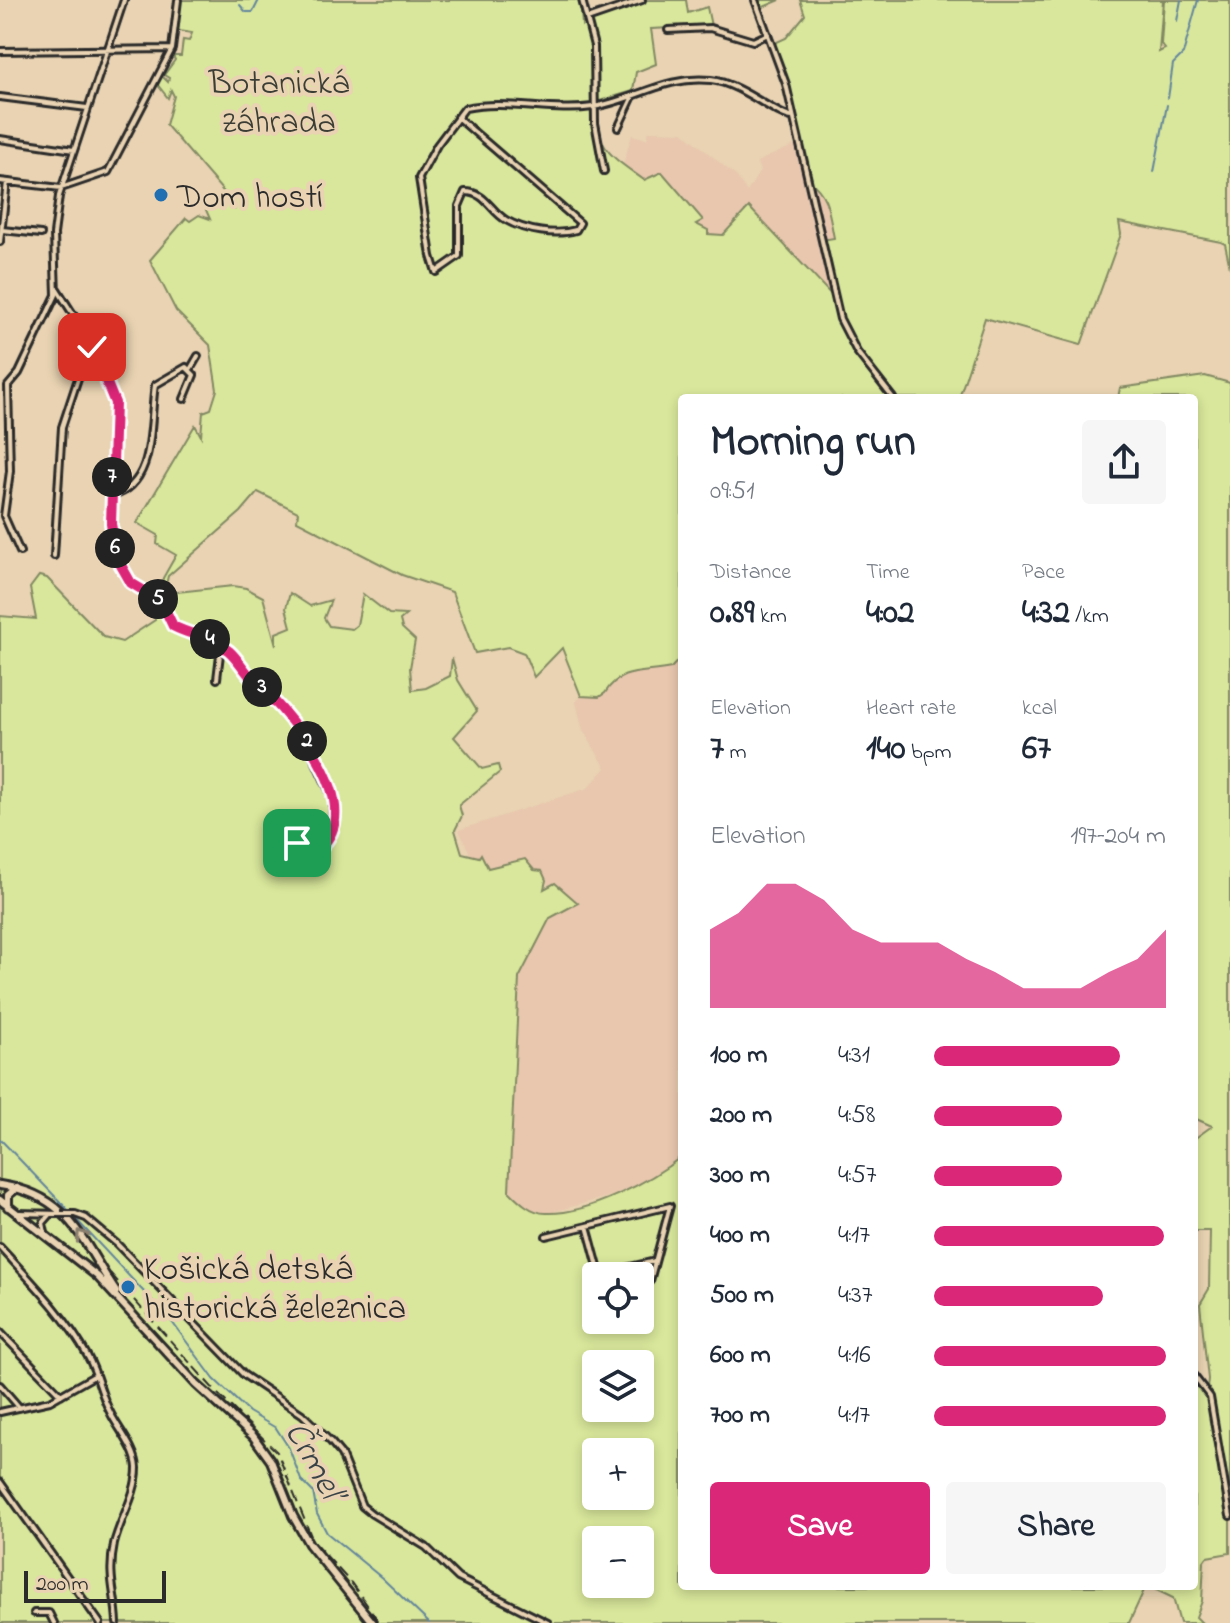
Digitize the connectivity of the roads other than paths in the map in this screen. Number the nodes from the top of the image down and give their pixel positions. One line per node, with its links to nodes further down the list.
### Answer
1 (124, 0): 9 (street)
2 (178, 0): 10 (street)
3 (582, 0): 6 (street)
4 (642, 0): 6 (street)
5 (755, 0): 8 (street)
6 (587, 19): 14 (street)
7 (668, 30): 8 (street)
8 (768, 34): 17 (street)
9 (108, 49): 10 (street); 11 (street); 15 (street)
10 (172, 49): 24 (street)
11 (0, 51)
12 (634, 94): 14 (street); 17 (street); 18 (street)
13 (0, 97): 15 (street)
14 (594, 107): 16 (street); 21 (street)
15 (87, 108): 20 (street)
16 (457, 117): 16 (street)
17 (793, 117): 34 (street)
18 (618, 128)
19 (0, 139): 20 (street)
20 (74, 150): 24 (street)
21 (604, 171)
22 (0, 181): 23 (street)
23 (7, 182): 24 (street); 25 (street)
24 (61, 188): 28 (street)
25 (1, 230): 26 (street); 27 (street)
26 (41, 234)
27 (0, 242)
28 (57, 289): 29 (street); 33 (street)
29 (92, 347): 36 (street); 38 (street)
30 (198, 356): 31 (street)
31 (191, 369): 35 (street); 36 (street)
32 (0, 385): 33 (street)
33 (8, 386): 37 (street)
34 (890, 394)
35 (184, 399)
36 (112, 496): 39 (street)
37 (20, 552)
38 (54, 556)
39 (221, 646): 40 (street); 41 (street)
40 (217, 679)
41 (276, 854)
42 (0, 1185): 43 (main road)
43 (17, 1188): 45 (main road); 54 (main road, one-way to 43)
44 (0, 1200): 45 (main road)
45 (8, 1207): 46 (main road)
46 (17, 1212): 47 (street); 49 (main road)
47 (52, 1214): 49 (street); 69 (street, bridge)
48 (587, 1226): 50 (street); 52 (street); 52 (street)
49 (45, 1233): 54 (main road)
50 (546, 1236)
51 (0, 1247): 56 (street)
52 (655, 1261): 53 (street)
53 (654, 1265)
54 (102, 1276): 68 (main road)
55 (0, 1332): 59 (street)
56 (94, 1376): 59 (street); 67 (street)
57 (1198, 1381): 63 (street)
58 (0, 1385): 60 (street)
59 (61, 1395): 60 (street)
60 (19, 1407): 61 (street)
61 (0, 1412)
62 (0, 1482): 66 (street)
63 (1230, 1516)
64 (34, 1613): 65 (street)
65 (54, 1623)
66 (100, 1623)
67 (117, 1623)
68 (373, 1623)
69 (548, 1623)

